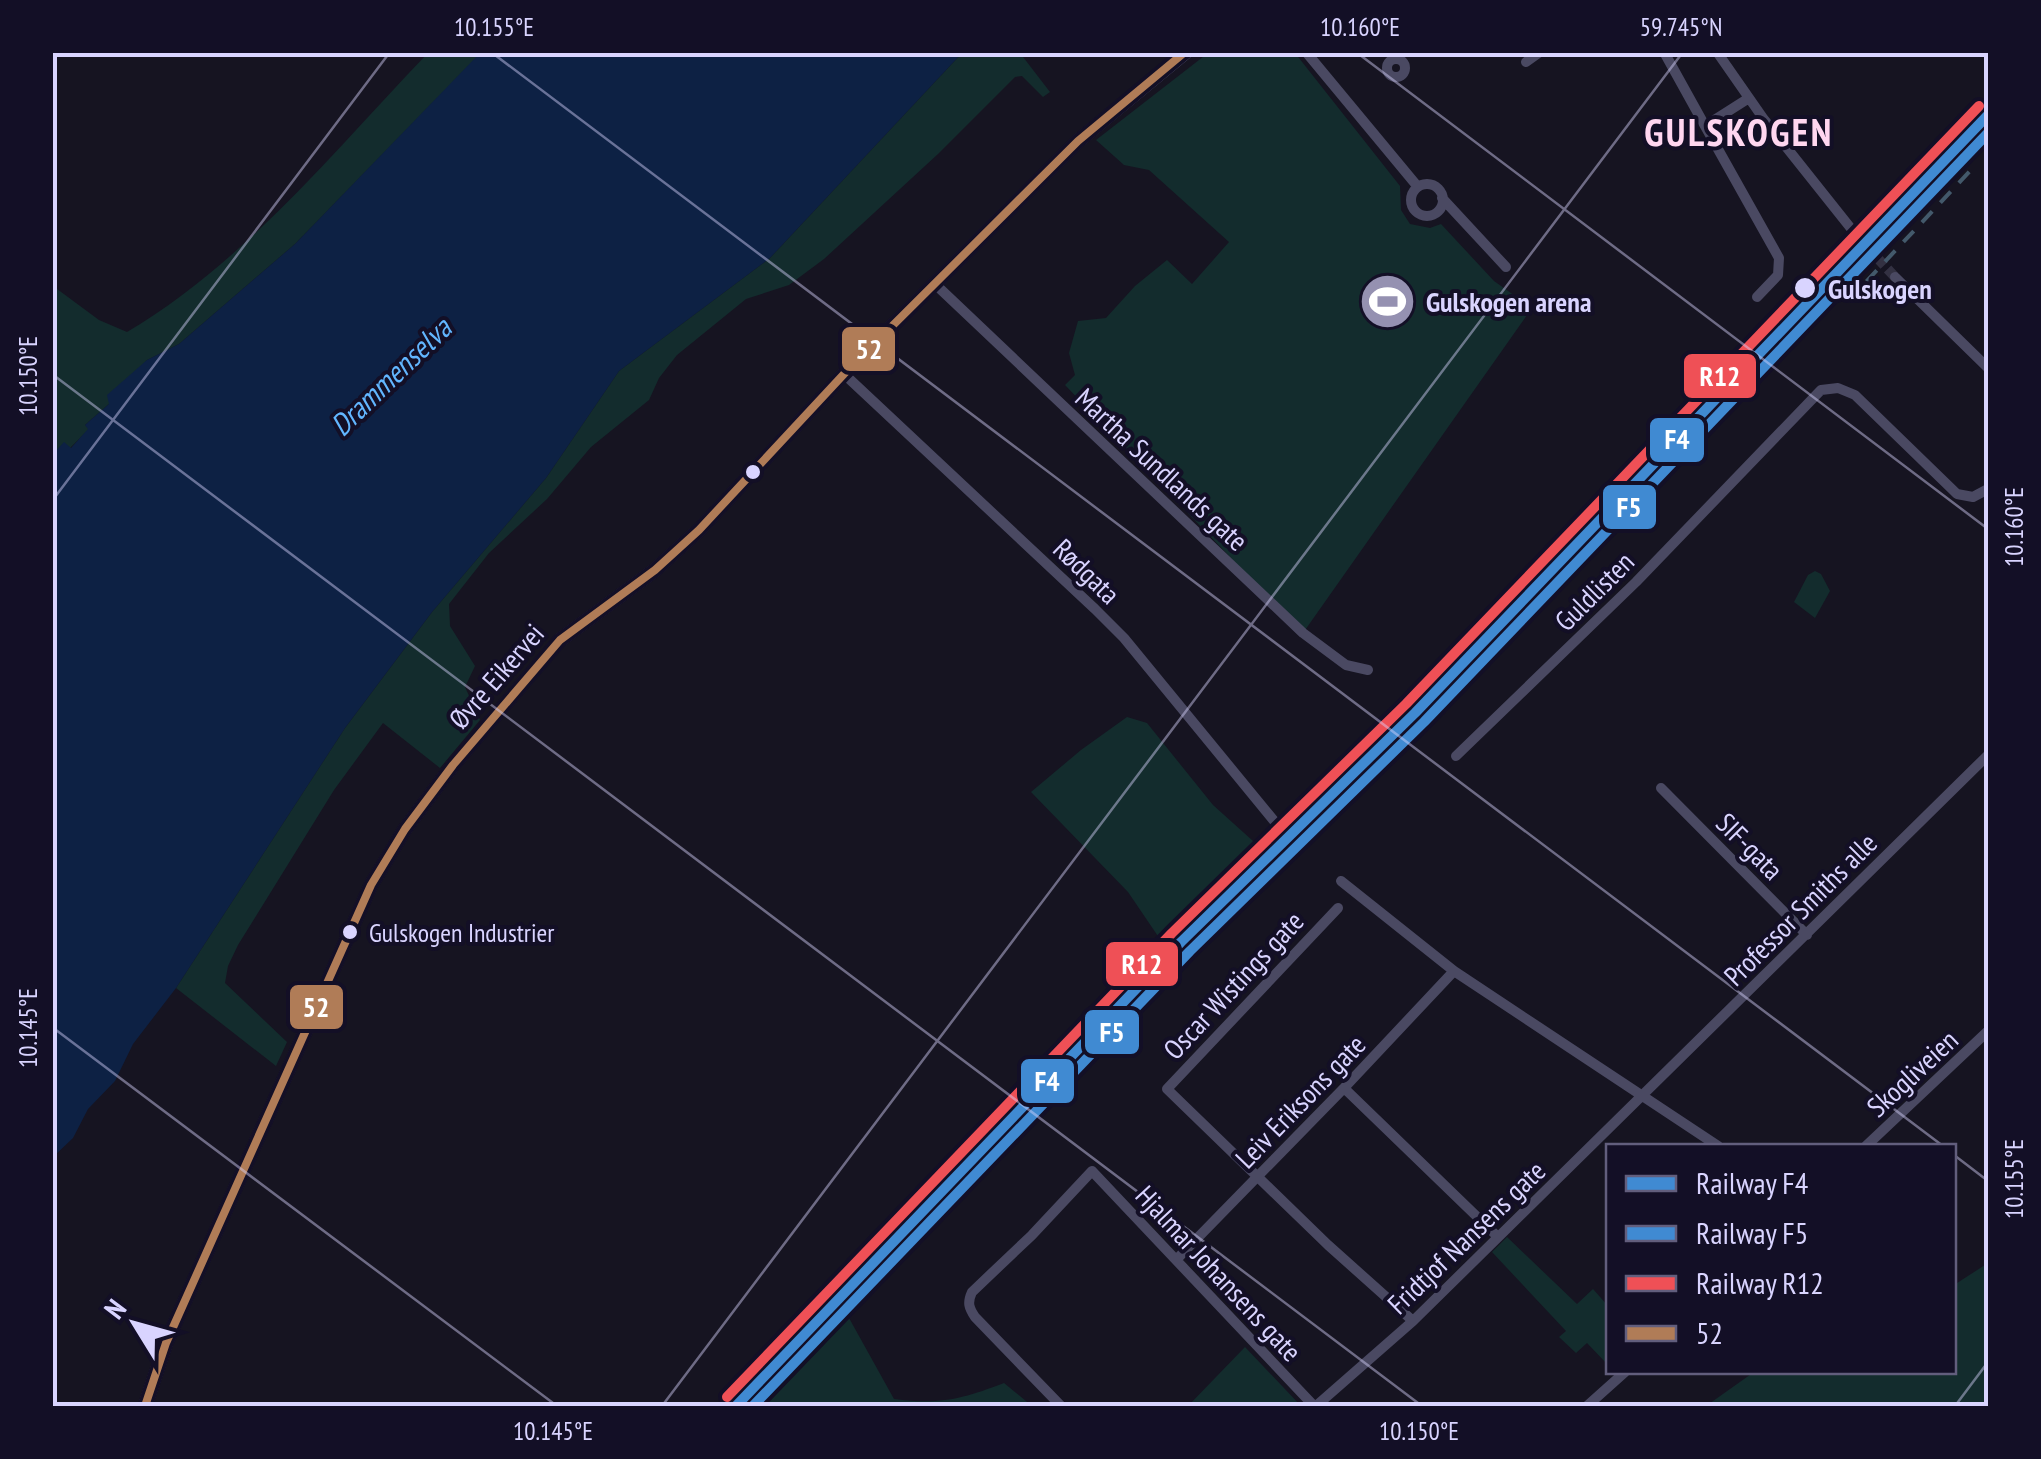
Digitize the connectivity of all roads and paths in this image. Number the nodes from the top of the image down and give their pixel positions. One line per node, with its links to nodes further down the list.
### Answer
1 (1186, 52): 16 (main road, Øvre Eikervei)
2 (1306, 52): 11 (street)
3 (1379, 52): 7 (street)
4 (1540, 52): 8 (street)
5 (1664, 52): 10 (street)
6 (1717, 52): 9 (street)
7 (1389, 62)
8 (1526, 62)
9 (1748, 98): 10 (street); 13 (street)
10 (1706, 126): 17 (street)
11 (1418, 187): 12 (street); 12 (street)
12 (1442, 198): 14 (street)
13 (1857, 236)
14 (1506, 267)
15 (1894, 277): 18 (street)
16 (935, 284): 19 (main road, Øvre Eikervei); 21 (street, Martha Sundlands gate)
17 (1757, 297)
18 (1988, 368)
19 (844, 374): 25 (street, Rødgata); 40 (main road, Øvre Eikervei)
20 (1988, 489): 23 (street, Guldlisten)
21 (1368, 670)
22 (1988, 755): 28 (street, Professor Smiths alle)
23 (1456, 756)
24 (1661, 788): 28 (street, SIF-gata)
25 (1275, 822)
26 (1340, 882): 29 (street)
27 (1338, 908): 35 (street, Oscar Wistings gate)
28 (1806, 935): 32 (street, Professor Smiths alle)
29 (1454, 970): 31 (street, Leiv Eriksons gate); 32 (street)
30 (1988, 1032): 34 (street, Skogliveien)
31 (1344, 1088): 35 (street, Leiv Eriksons gate); 36 (street)
32 (1644, 1095): 33 (street); 36 (street, Fridtjof Nansens gate)
33 (1715, 1144)
34 (1868, 1144)
35 (1259, 1177): 37 (street, Leiv Eriksons gate); 38 (street)
36 (1498, 1237): 38 (street, Fridtjof Nansens gate)
37 (1176, 1260): 41 (street, Hjalmar Johansens gate); 42 (street, Hjalmar Johansens gate)
38 (1413, 1320): 42 (street, Fridtjof Nansens gate)
39 (1623, 1374): 43 (street)
40 (145, 1406)
41 (1061, 1406)
42 (1315, 1406)
43 (1587, 1406)

